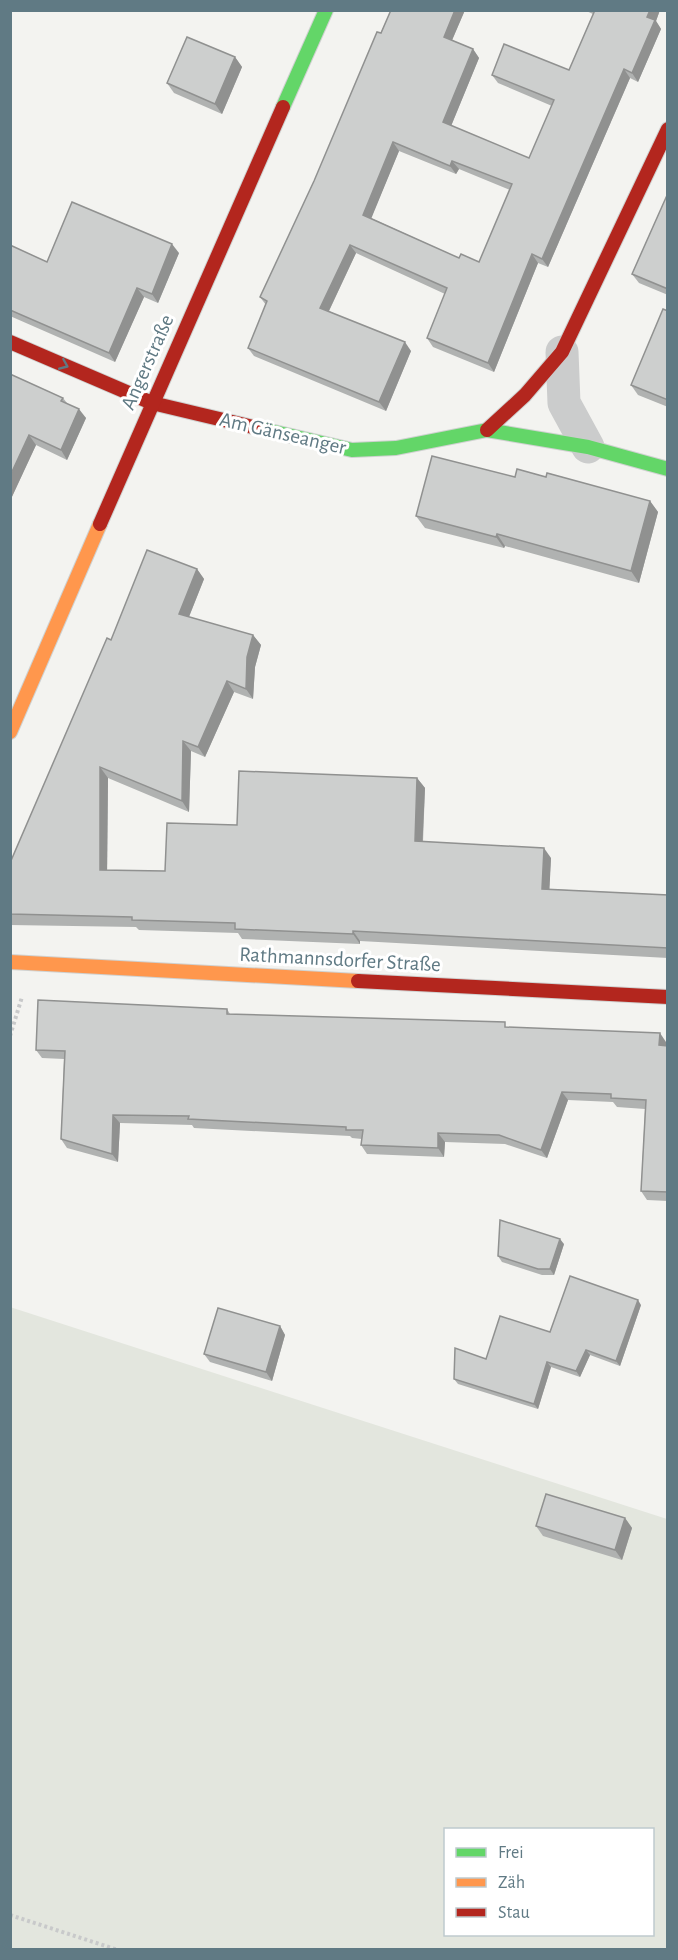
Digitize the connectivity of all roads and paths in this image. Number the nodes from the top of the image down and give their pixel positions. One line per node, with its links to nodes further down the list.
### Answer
1 (326, 10): 5 (street, Angerstraße)
2 (668, 129): 4 (street)
3 (10, 342): 5 (street, Am Gänseanger, one-way to 5)
4 (562, 352): 6 (street); 7 (street)
5 (152, 403): 6 (street, Am Gänseanger); 9 (street, Angerstraße)
6 (487, 430): 7 (street, Am Gänseanger)
7 (588, 447): 8 (street, Am Gänseanger)
8 (668, 469)
9 (10, 732)
10 (10, 963): 11 (street, Rathmannsdorfer Straße)
11 (668, 997)
12 (10, 1915): 13 (path)
13 (118, 1950)

